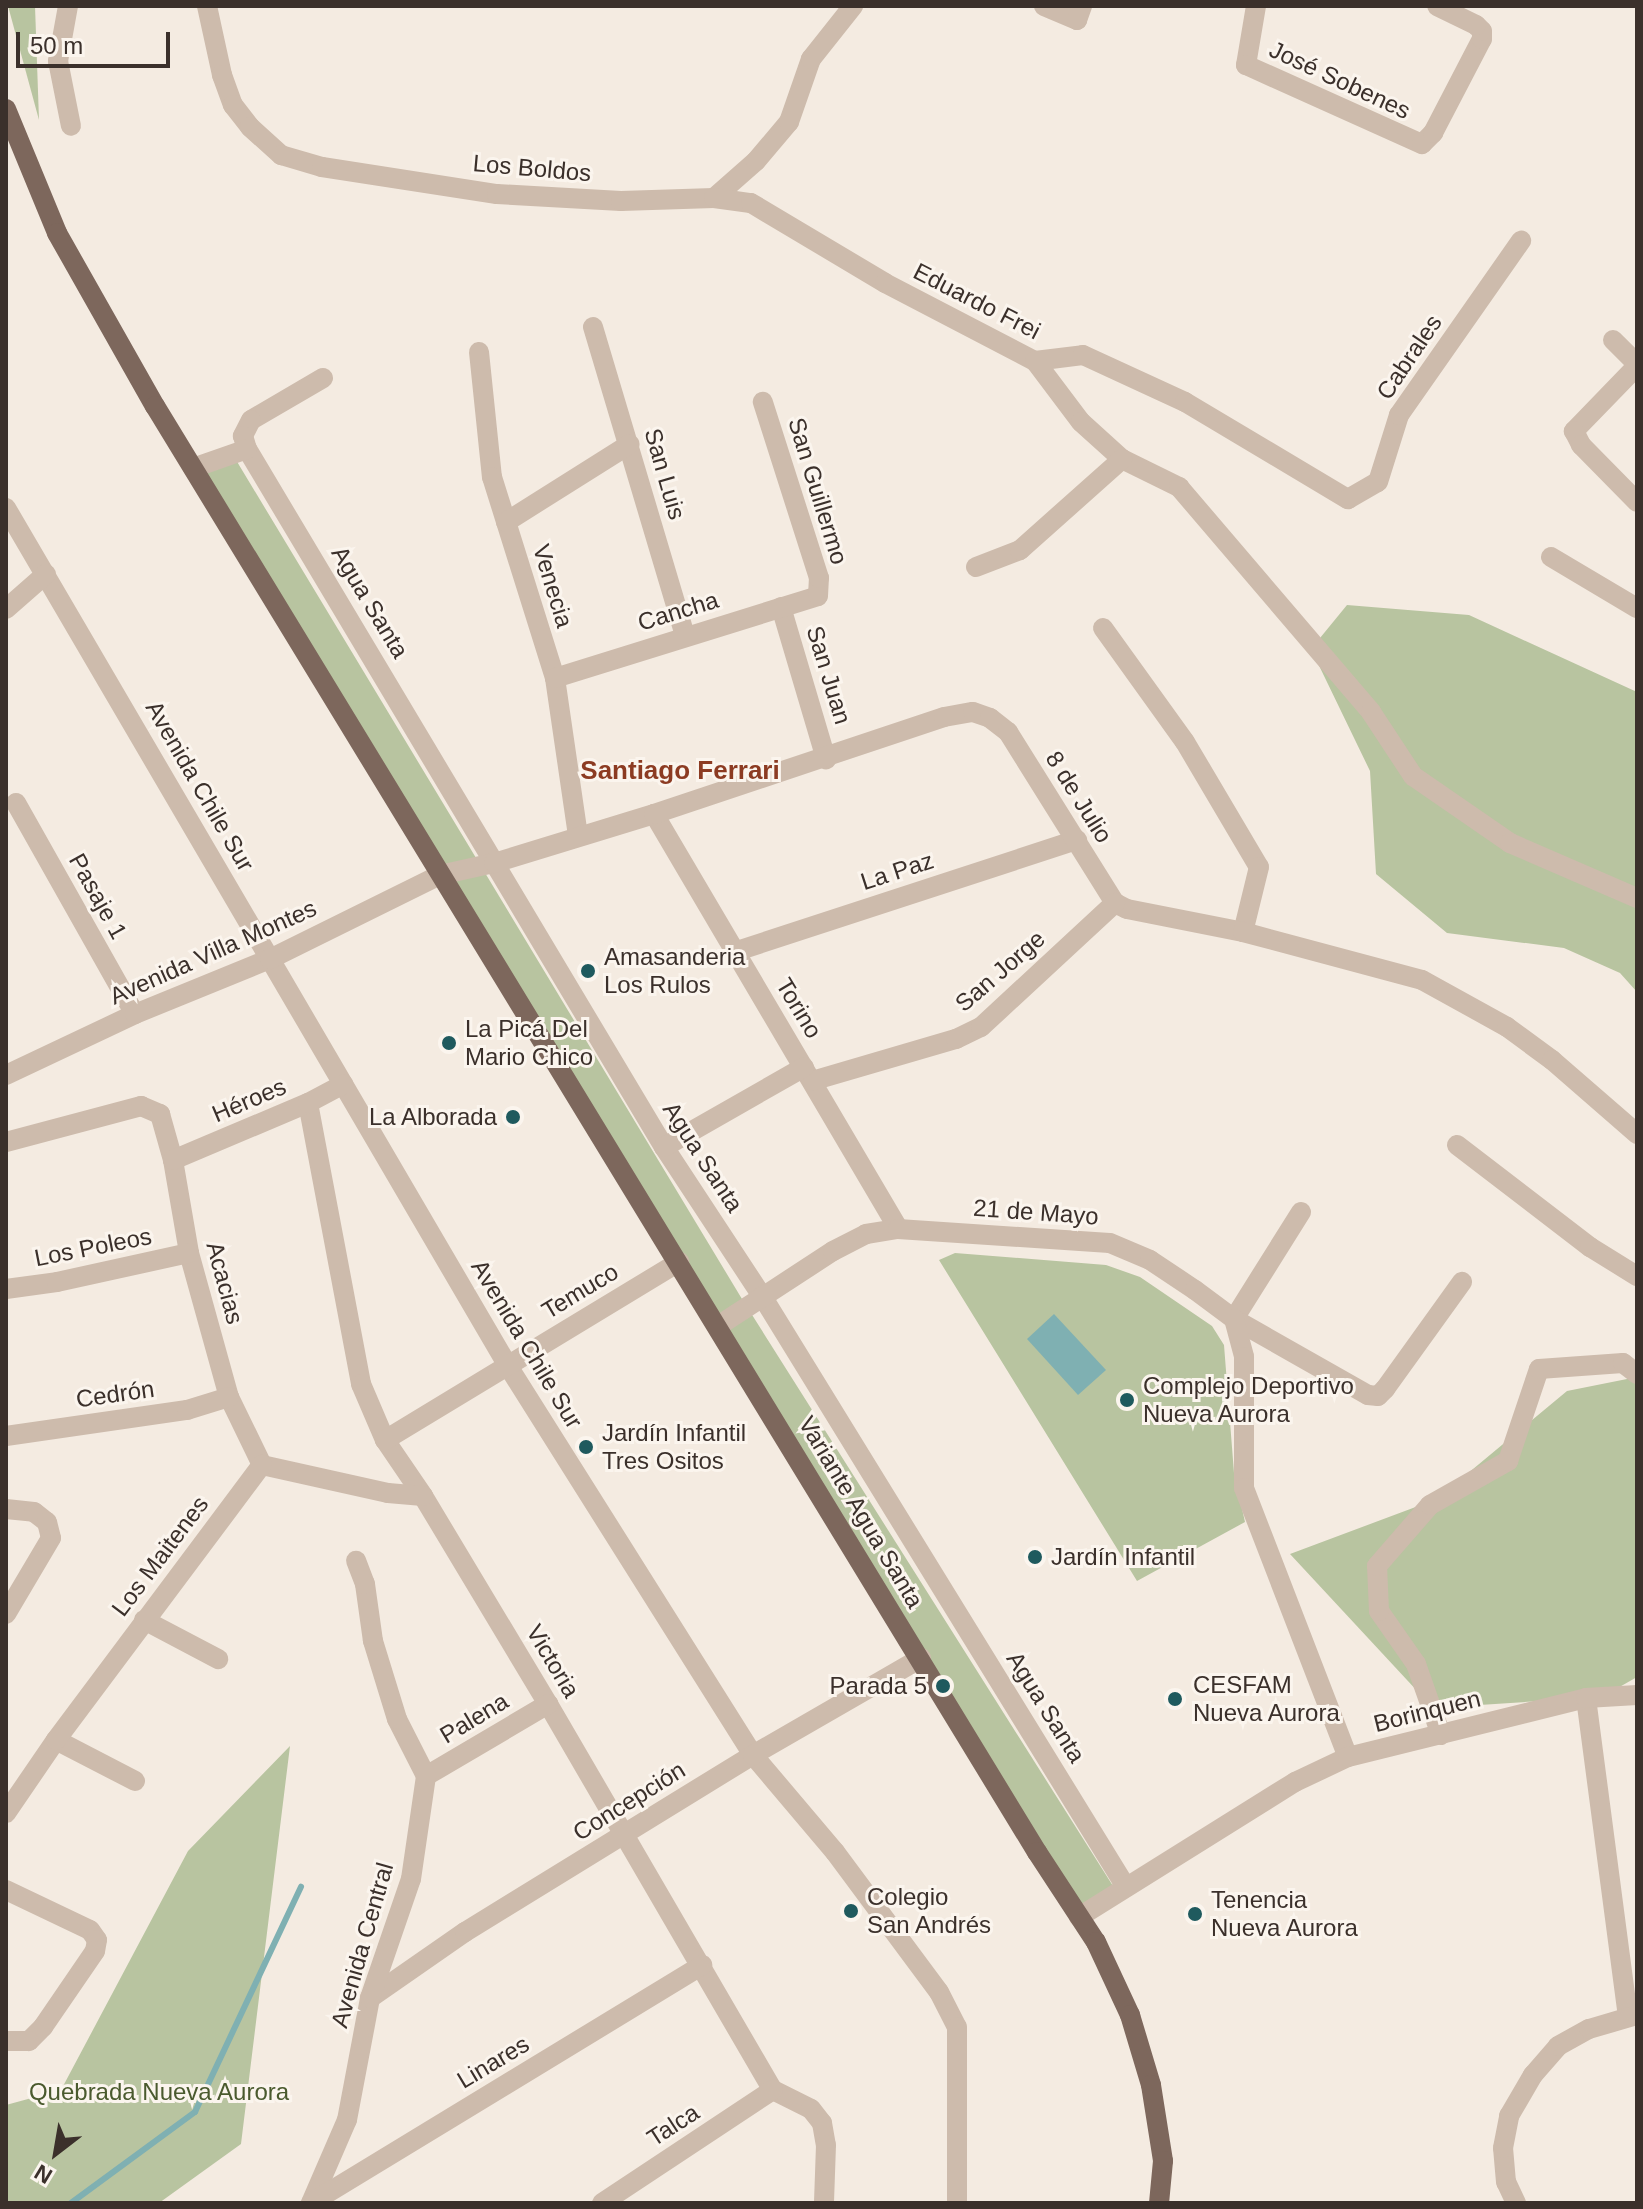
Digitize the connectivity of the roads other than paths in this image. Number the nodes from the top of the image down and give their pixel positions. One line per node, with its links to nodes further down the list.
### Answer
1 (68, 6): 9 (street)
2 (207, 6): 10 (street, Los Boldos)
3 (853, 6): 10 (street)
4 (1044, 6): 5 (street)
5 (1082, 6)
6 (1256, 6): 7 (street, José Sobenes)
7 (1437, 6)
8 (6, 109): 22 (main road)
9 (71, 126)
10 (714, 198): 15 (street, Eduardo Frei)
11 (1521, 241): 23 (street, Cabrales)
12 (593, 327): 19 (street, San Luis)
13 (1613, 340): 16 (street)
14 (479, 352): 26 (street, Venecia)
15 (1035, 361): 21 (street); 23 (street, Eduardo Frei)
16 (1637, 365): 24 (street)
17 (323, 378): 20 (street)
18 (763, 402): 30 (street, San Guillermo)
19 (630, 444): 26 (street); 35 (street, San Luis)
20 (247, 449): 22 (street); 42 (street, Agua Santa)
21 (1122, 459): 28 (street); 44 (street)
22 (193, 468): 43 (main road)
23 (1348, 499)
24 (1637, 502)
25 (6, 508): 29 (street, Avenida Chile Sur)
26 (506, 522): 36 (street, Venecia)
27 (1551, 557): 32 (street)
28 (976, 567)
29 (46, 574): 33 (street); 48 (street, Avenida Chile Sur)
30 (818, 596): 31 (street, Cancha)
31 (781, 607): 35 (street, Cancha); 37 (street, San Juan)
32 (1637, 608)
33 (6, 609)
34 (1103, 628): 46 (street)
35 (685, 635): 36 (street, Cancha)
36 (555, 678): 40 (street, Venecia)
37 (826, 759): 39 (street, 8 de Julio); 41 (street, 8 de Julio)
38 (16, 803): 49 (street, Pasaje 1)
39 (654, 814): 40 (street, 8 de Julio); 47 (street, Torino)
40 (578, 836): 42 (street, 8 de Julio)
41 (1077, 840): 45 (street, 8 de Julio); 47 (street, La Paz)
42 (494, 863): 43 (street, 8 de Julio); 57 (street, Agua Santa)
43 (440, 875): 48 (street, Avenida Villa Montes); 62 (main road, Variante Agua Santa)
44 (1637, 898)
45 (1115, 903): 46 (street); 51 (street, San Jorge)
46 (1243, 932): 54 (street)
47 (734, 952): 51 (street, Torino)
48 (270, 959): 49 (street, Avenida Villa Montes); 52 (street, Avenida Chile Sur)
49 (135, 1014): 50 (street, Avenida Villa Montes)
50 (7, 1073)
51 (808, 1074): 57 (street, San Jorge); 60 (street, Torino)
52 (343, 1084): 53 (street, Héroes); 69 (street, Avenida Chile Sur)
53 (308, 1103): 58 (street, Héroes); 73 (street, Victoria)
54 (1637, 1134)
55 (6, 1142): 58 (street, Acacias)
56 (1457, 1145): 63 (street)
57 (664, 1147): 66 (street, Agua Santa)
58 (173, 1160): 61 (street, Acacias)
59 (1301, 1212): 67 (street)
60 (898, 1229): 66 (street, 21 de Mayo); 67 (street, 21 de Mayo)
61 (189, 1253): 65 (street, Los Poleos); 71 (street, Acacias)
62 (679, 1262): 68 (main road, Variante Agua Santa); 69 (street, Temuco)
63 (1637, 1276)
64 (1462, 1282): 67 (street, 21 de Mayo)
65 (6, 1289)
66 (762, 1296): 68 (street, 21 de Mayo); 93 (street, Agua Santa)
67 (1234, 1319): 88 (street)
68 (718, 1326): 80 (main road, Variante Agua Santa)
69 (508, 1366): 73 (street, Temuco); 87 (street, Avenida Chile Sur)
70 (1637, 1374): 85 (street)
71 (229, 1397): 72 (street, Cedrón); 74 (street, Acacias)
72 (6, 1436)
73 (385, 1440): 75 (street, Victoria)
74 (262, 1465): 75 (street); 79 (street, Los Maitenes)
75 (423, 1496): 84 (street, Victoria)
76 (6, 1509): 78 (street)
77 (356, 1561): 89 (street)
78 (6, 1614)
79 (144, 1620): 81 (street); 86 (street, Los Maitenes)
80 (921, 1658): 87 (street, Concepción); 95 (main road, Variante Agua Santa)
81 (218, 1659)
82 (1637, 1695): 83 (street, Borinquen)
83 (1586, 1698): 85 (street, Borinquen); 98 (street)
84 (548, 1704): 89 (street, Palena); 92 (street, Victoria)
85 (1441, 1735): 88 (street, Borinquen)
86 (56, 1740): 90 (street); 91 (street, Los Maitenes)
87 (753, 1755): 92 (street, Concepción); 104 (street, Avenida Chile Sur)
88 (1348, 1757): 93 (street, Borinquen)
89 (426, 1776): 97 (street, Avenida Central)
90 (135, 1781)
91 (6, 1813)
92 (622, 1835): 96 (street, Victoria); 97 (street, Concepción)
93 (1126, 1887): 95 (street, Borinquen)
94 (6, 1890): 99 (street)
95 (1079, 1917): 105 (main road, Variante Agua Santa)
96 (702, 1965): 100 (street, Victoria); 101 (street, Linares)
97 (370, 1998): 101 (street, Avenida Central)
98 (1633, 2016): 106 (street)
99 (6, 2041)
100 (773, 2090): 102 (street, Talca); 103 (street)
101 (311, 2203)
102 (602, 2203)
103 (824, 2203)
104 (957, 2203)
105 (1159, 2203)
106 (1516, 2203)

